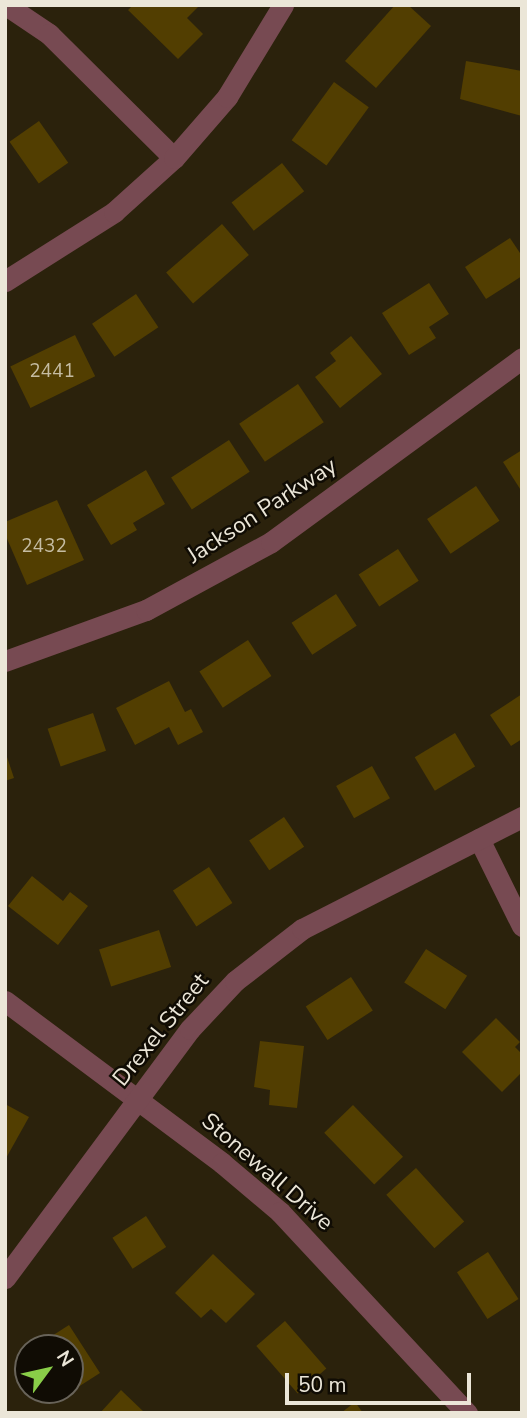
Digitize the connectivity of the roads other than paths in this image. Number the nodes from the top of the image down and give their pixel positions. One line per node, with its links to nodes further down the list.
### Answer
1 (6, 5): 3 (street)
2 (283, 5): 3 (street)
3 (174, 158): 4 (street)
4 (5, 281)
5 (522, 358): 6 (street, Jackson Parkway)
6 (5, 661)
7 (522, 817): 8 (street, Drexel Street)
8 (479, 839): 9 (street); 11 (street, Drexel Street)
9 (522, 926)
10 (5, 1001): 11 (street, Stonewall Drive)
11 (137, 1100): 12 (street, Drexel Street); 13 (street, Stonewall Drive)
12 (5, 1278)
13 (467, 1413)

